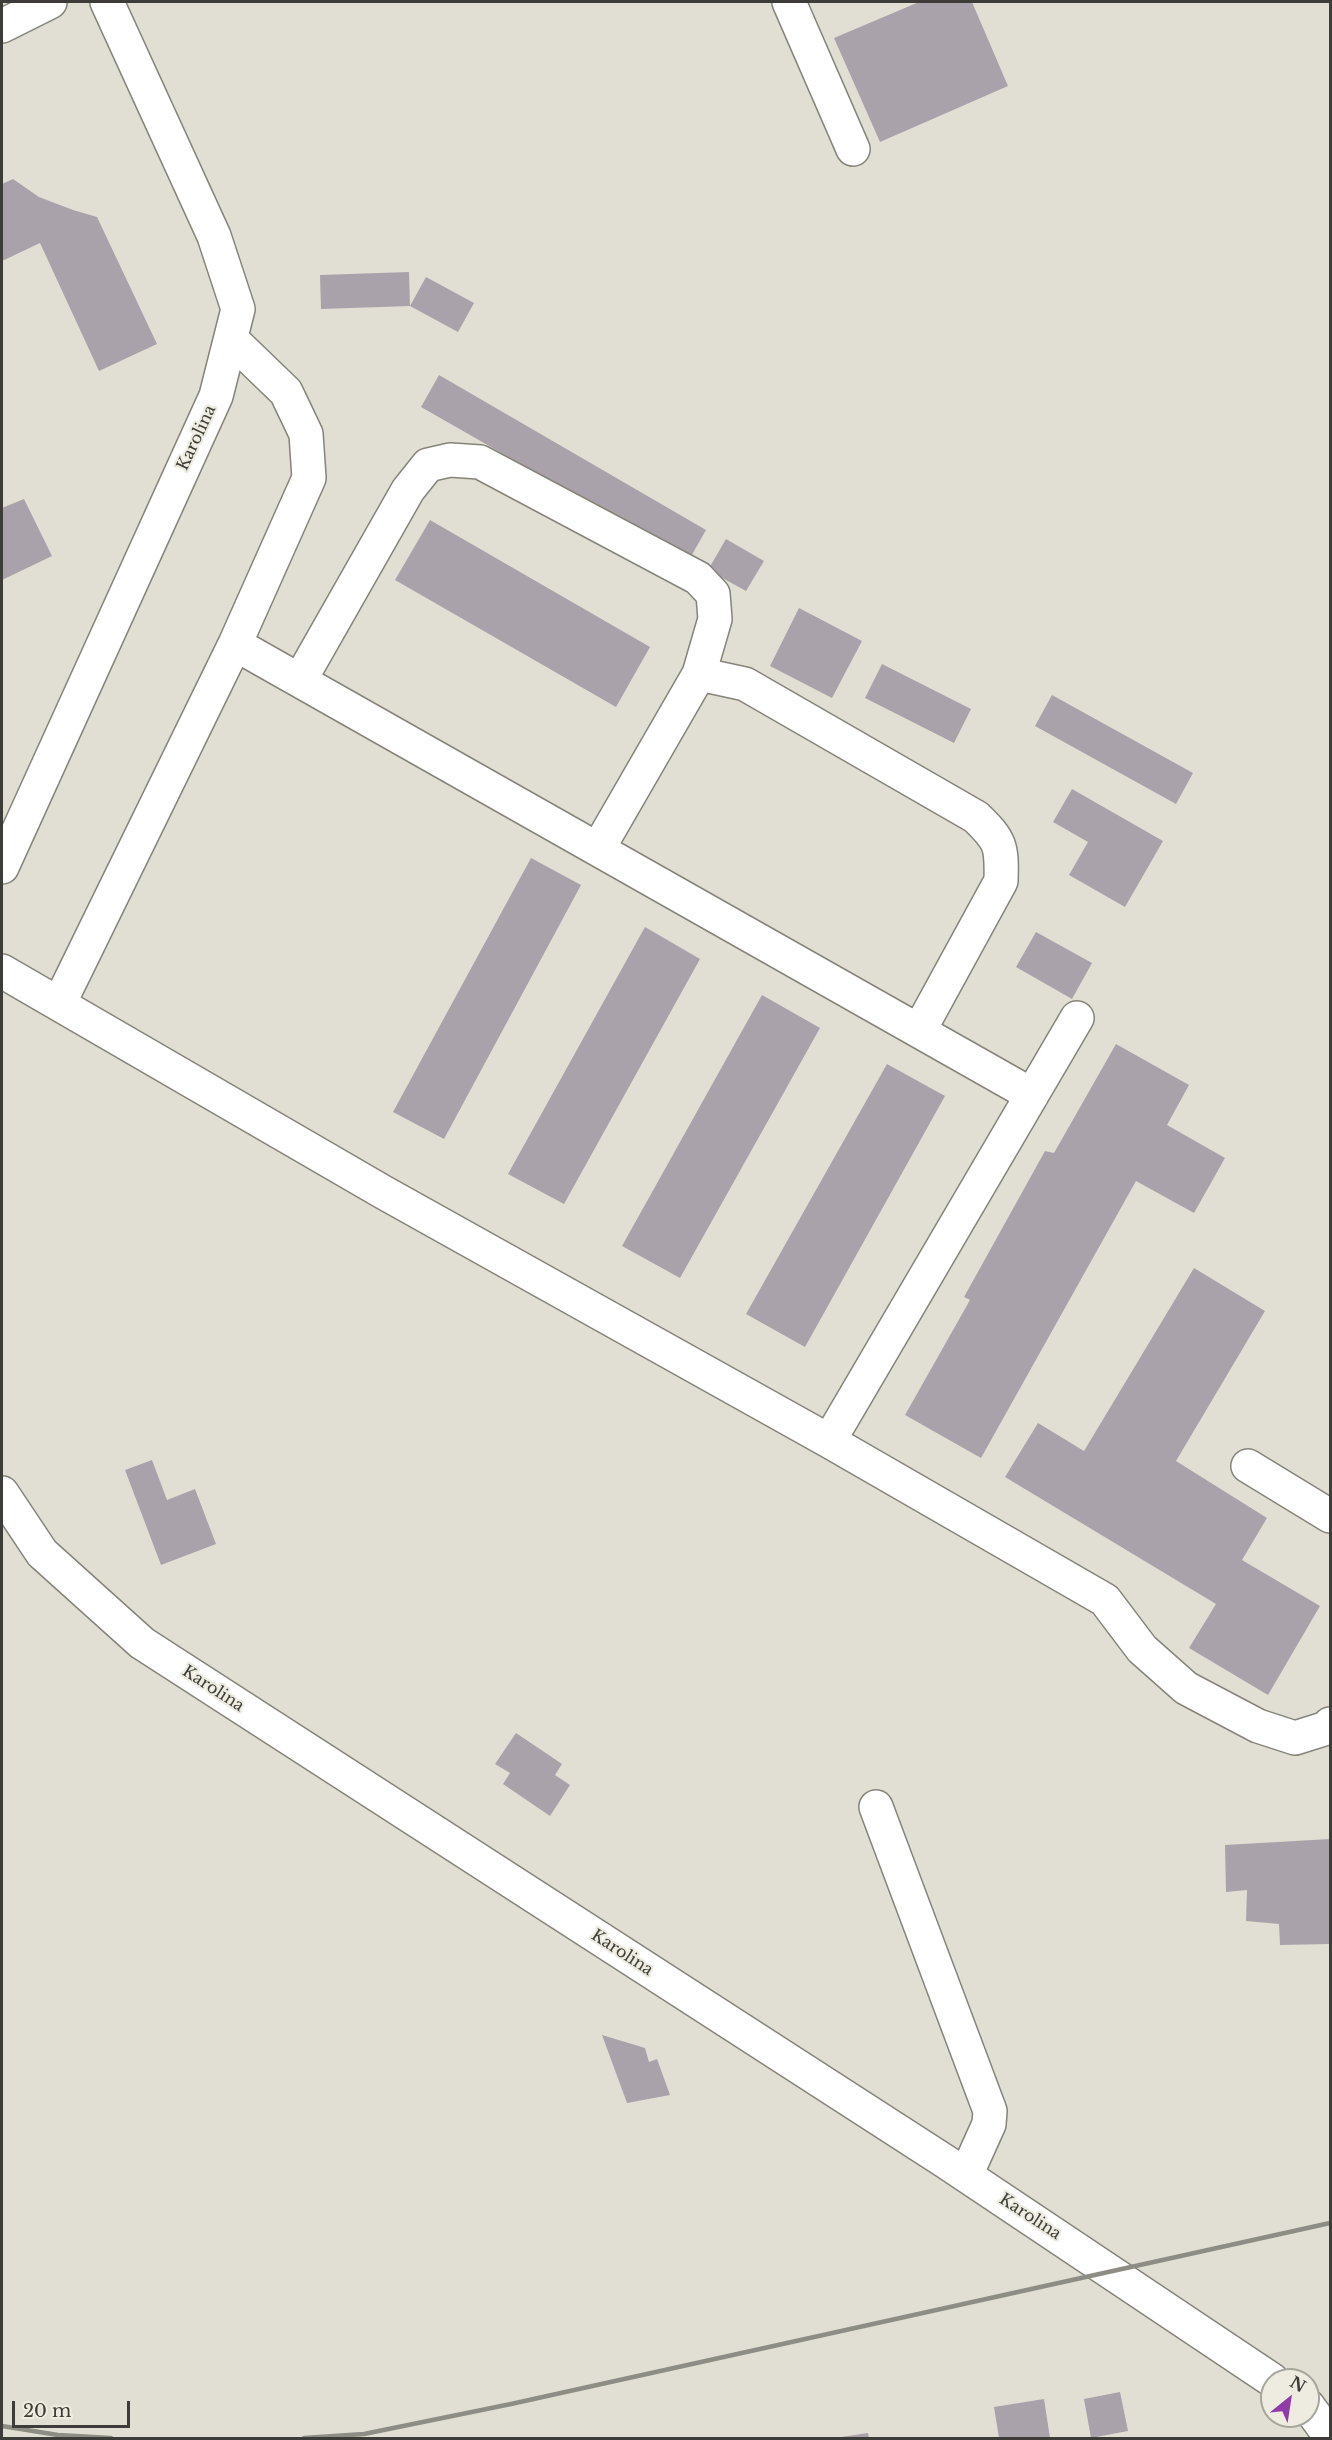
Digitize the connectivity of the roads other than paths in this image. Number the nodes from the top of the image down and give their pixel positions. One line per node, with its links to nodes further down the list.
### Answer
1 (50, 2): 4 (street)
2 (107, 2): 6 (street, Karolina)
3 (789, 2): 5 (street)
4 (2, 26)
5 (853, 149)
6 (231, 339): 7 (street); 11 (street, Karolina)
7 (235, 644): 9 (street); 13 (street)
8 (699, 674): 9 (street); 10 (street); 15 (street)
9 (300, 680): 10 (street)
10 (598, 849): 15 (street)
11 (2, 867)
12 (2, 971): 13 (street)
13 (59, 1004): 17 (street)
14 (1077, 1018): 16 (street)
15 (920, 1031): 16 (street)
16 (1032, 1095): 17 (street)
17 (829, 1441): 21 (street)
18 (1248, 1466): 20 (street)
19 (2, 1492): 23 (street, Karolina)
20 (1330, 1516)
21 (1330, 1724)
22 (876, 1807): 23 (street)
23 (966, 2175): 24 (street, Karolina)
24 (1260, 2372)
25 (1320, 2415): 26 (street)
26 (1330, 2436)

